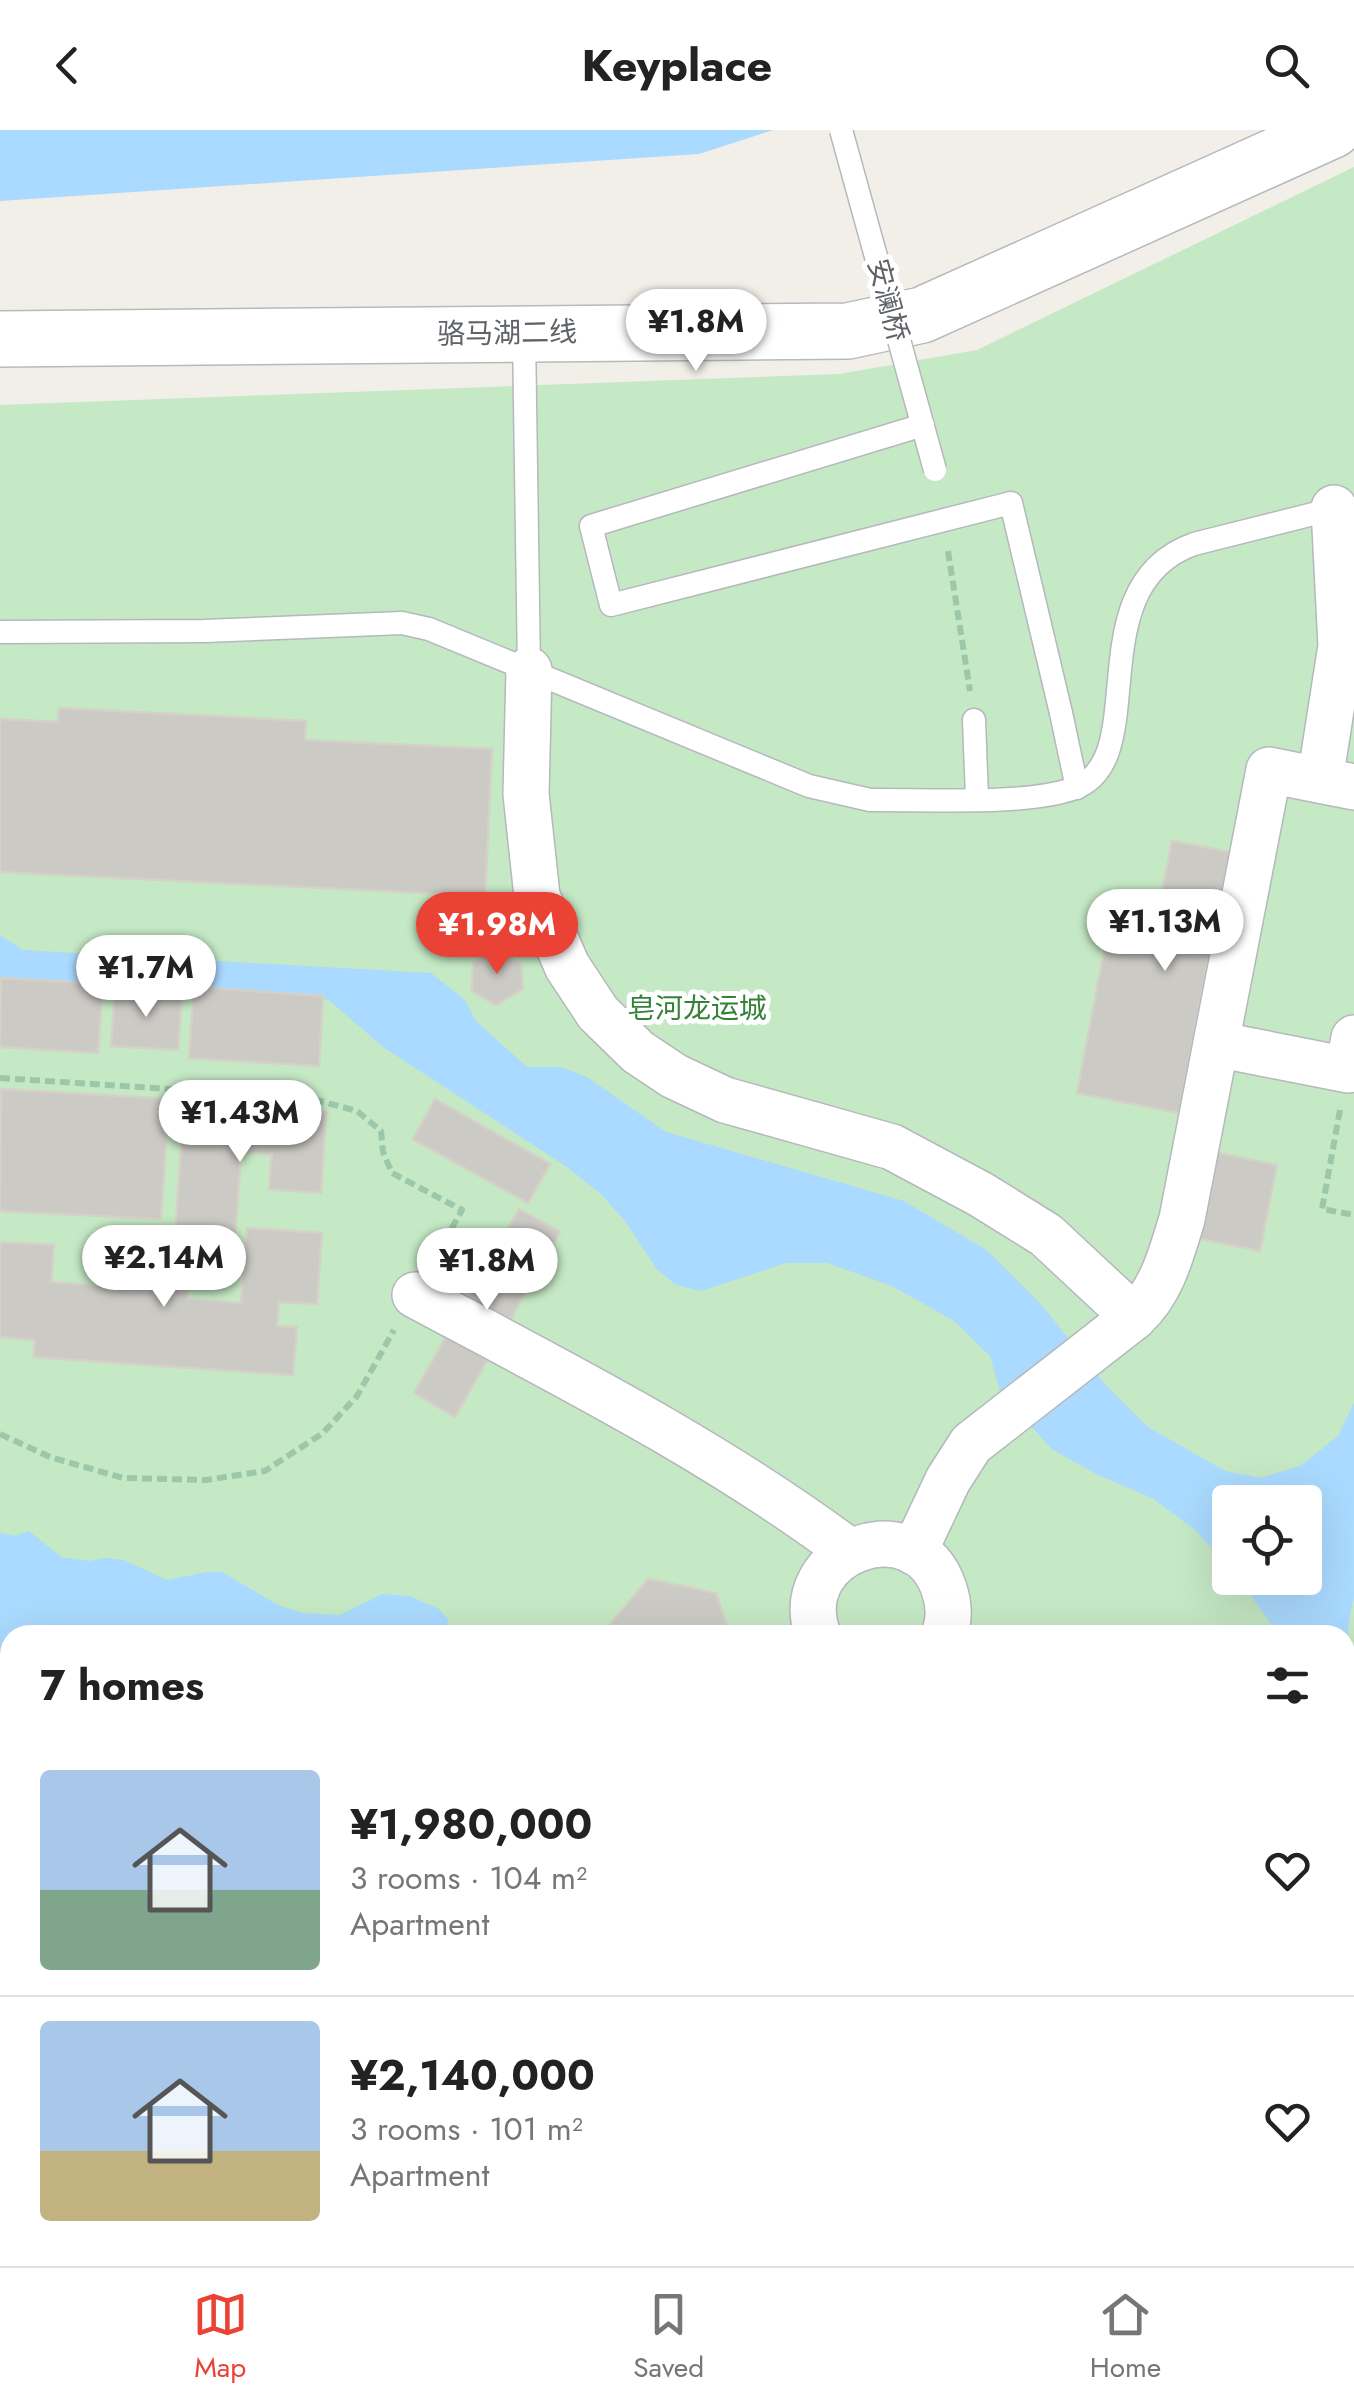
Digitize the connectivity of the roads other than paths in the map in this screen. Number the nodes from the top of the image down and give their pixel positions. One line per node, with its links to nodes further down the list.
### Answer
1 (841, 130): 5 (lane, 安澜桥, bridge)
2 (1333, 130): 3 (street, 骆马湖二线)
3 (524, 333): 4 (street, 骆马湖二线); 10 (lane)
4 (0, 339)
5 (923, 425): 6 (lane, 安澜桥, bridge); 13 (lane, bridge)
6 (935, 470)
7 (1344, 506): 9 (street); 13 (lane)
8 (0, 632): 10 (lane)
9 (1347, 634): 12 (street)
10 (530, 670): 14 (lane); 18 (street)
11 (974, 720): 14 (lane)
12 (1337, 783): 15 (street)
13 (1077, 788): 14 (lane)
14 (977, 798)
15 (1216, 1044): 16 (street); 18 (street)
16 (1351, 1054)
17 (414, 1295): 19 (street)
18 (1134, 1317): 20 (street)
19 (850, 1551): 20 (street); 21 (street)
20 (914, 1552): 22 (street)
21 (816, 1625)
22 (945, 1625)

